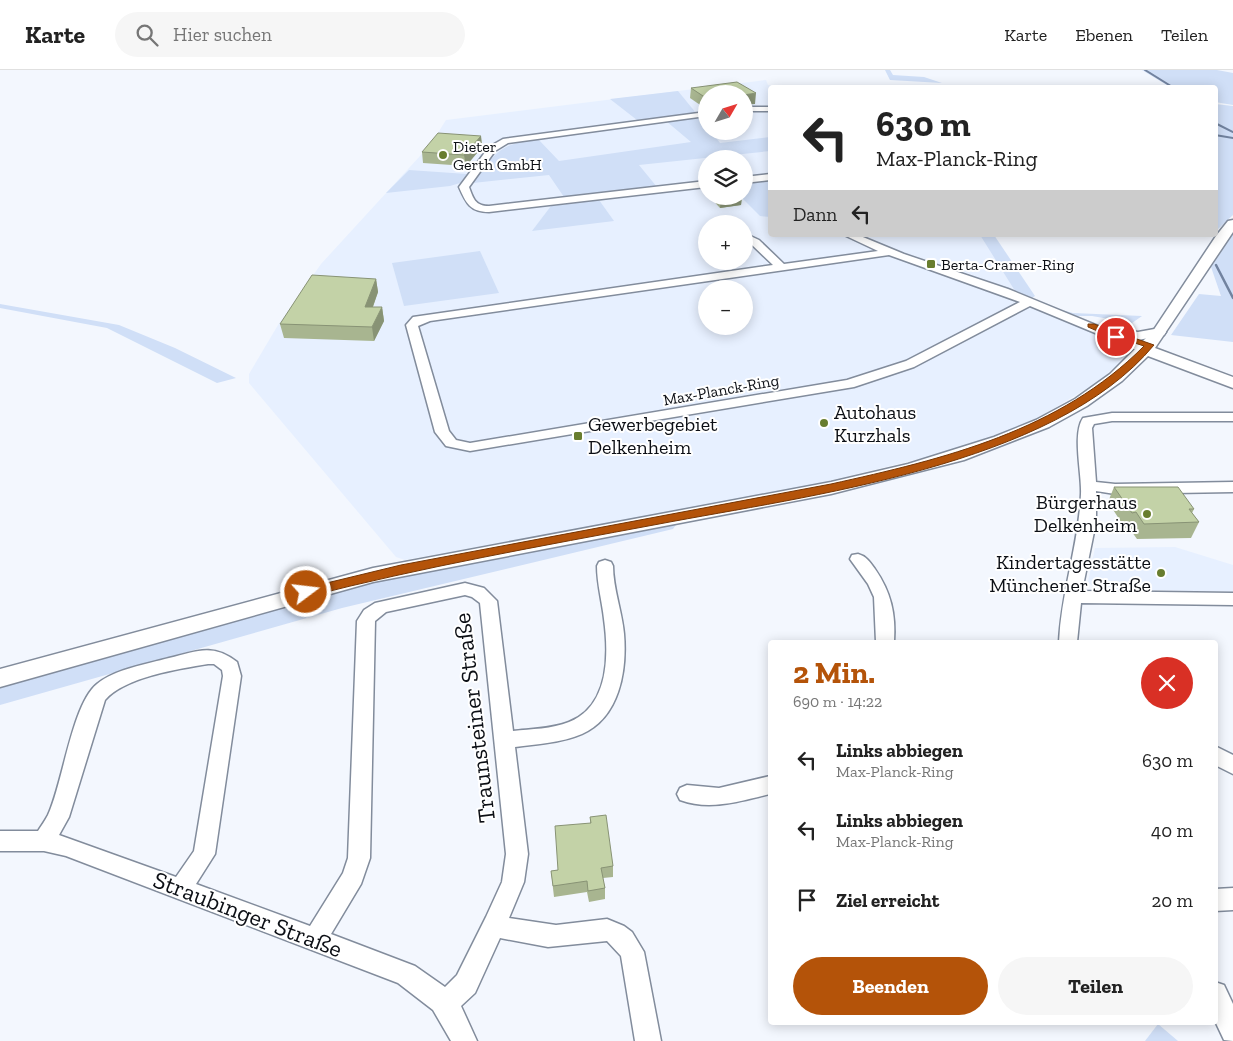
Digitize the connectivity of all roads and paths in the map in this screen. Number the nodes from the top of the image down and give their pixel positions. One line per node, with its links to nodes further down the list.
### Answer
1 (753, 109): 2 (street)
2 (768, 109)
3 (698, 115): 6 (street)
4 (768, 177): 5 (street)
5 (753, 179)
6 (698, 185)
7 (1233, 224): 14 (main road)
8 (854, 237): 10 (street)
9 (753, 241): 11 (street)
10 (890, 252): 11 (street, Max-Planck-Ring); 12 (street, Max-Planck-Ring)
11 (780, 267): 12 (street, Max-Planck-Ring)
12 (1030, 301): 13 (street, Max-Planck-Ring)
13 (1091, 326): 14 (street, Max-Planck-Ring); 14 (street, Max-Planck-Ring)
14 (1148, 347): 15 (main road); 15 (main road); 26 (main road)
15 (1205, 372): 16 (main road)
16 (1233, 383)
17 (1233, 417): 18 (street)
18 (1089, 486): 19 (street); 22 (street)
19 (1233, 488)
20 (858, 559): 24 (street)
21 (605, 566): 27 (street)
22 (1072, 595): 23 (street); 25 (street)
23 (1233, 599)
24 (885, 640)
25 (1068, 640)
26 (0, 678)
27 (504, 740): 37 (street, Traunsteiner Straße); 38 (street, Traunsteiner Straße)
28 (1218, 756): 29 (street)
29 (1233, 766)
30 (768, 785): 31 (street)
31 (687, 794)
32 (0, 840): 33 (street, Straubinger Straße)
33 (44, 841): 34 (street, Straubinger Straße); 34 (street)
34 (181, 888): 38 (street, Straubinger Straße)
35 (1233, 899): 36 (street)
36 (1218, 900)
37 (494, 925): 40 (street, Traunsteiner Straße); 43 (street)
38 (315, 940): 40 (street, Straubinger Straße)
39 (1218, 1000): 41 (street)
40 (446, 1003): 42 (street, Straubinger Straße)
41 (1233, 1031)
42 (464, 1041)
43 (648, 1041)

